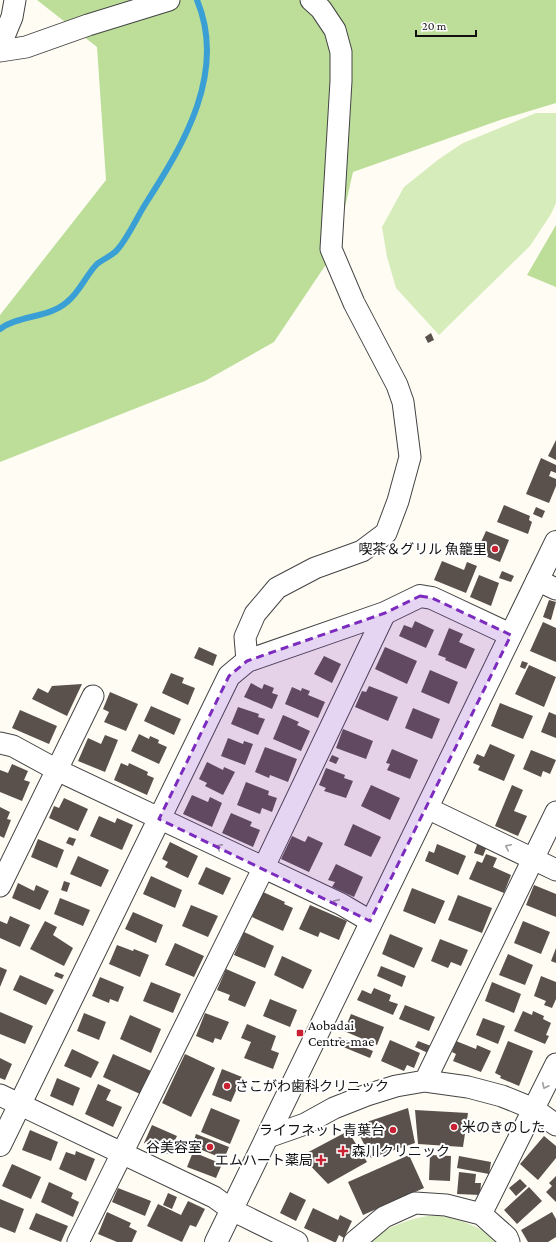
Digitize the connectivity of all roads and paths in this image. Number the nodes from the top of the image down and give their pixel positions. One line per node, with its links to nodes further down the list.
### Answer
1 (15, 0): 4 (street)
2 (169, 0): 5 (street)
3 (311, 0): 10 (street)
4 (0, 46)
5 (0, 51)
6 (556, 542): 7 (street)
7 (546, 585): 9 (street)
8 (385, 613): 9 (street); 10 (street); 18 (street)
9 (511, 635): 14 (street)
10 (247, 661): 16 (street)
11 (93, 696): 13 (street)
12 (0, 743): 13 (street)
13 (56, 770): 16 (street); 20 (street)
14 (427, 808): 17 (street, one-way to 14); 21 (street)
15 (556, 812): 17 (street)
16 (159, 819): 18 (street, one-way to 16); 25 (street)
17 (533, 859): 19 (street); 23 (street)
18 (263, 869): 21 (street, one-way to 18); 30 (street)
19 (556, 870)
20 (0, 886)
21 (370, 921): 28 (street)
22 (556, 1064): 26 (street, one-way to 26)
23 (425, 1081): 26 (street); 28 (street)
24 (0, 1095): 25 (street)
25 (20, 1105): 29 (street); 30 (street)
26 (534, 1109): 27 (street); 32 (street)
27 (556, 1125)
28 (268, 1138): 31 (street)
29 (0, 1145)
30 (123, 1152): 31 (street); 33 (street)
31 (232, 1210): 34 (street); 35 (street)
32 (481, 1214): 36 (street); 37 (street)
33 (78, 1242)
34 (216, 1242)
35 (297, 1242)
36 (354, 1242)
37 (509, 1242)

